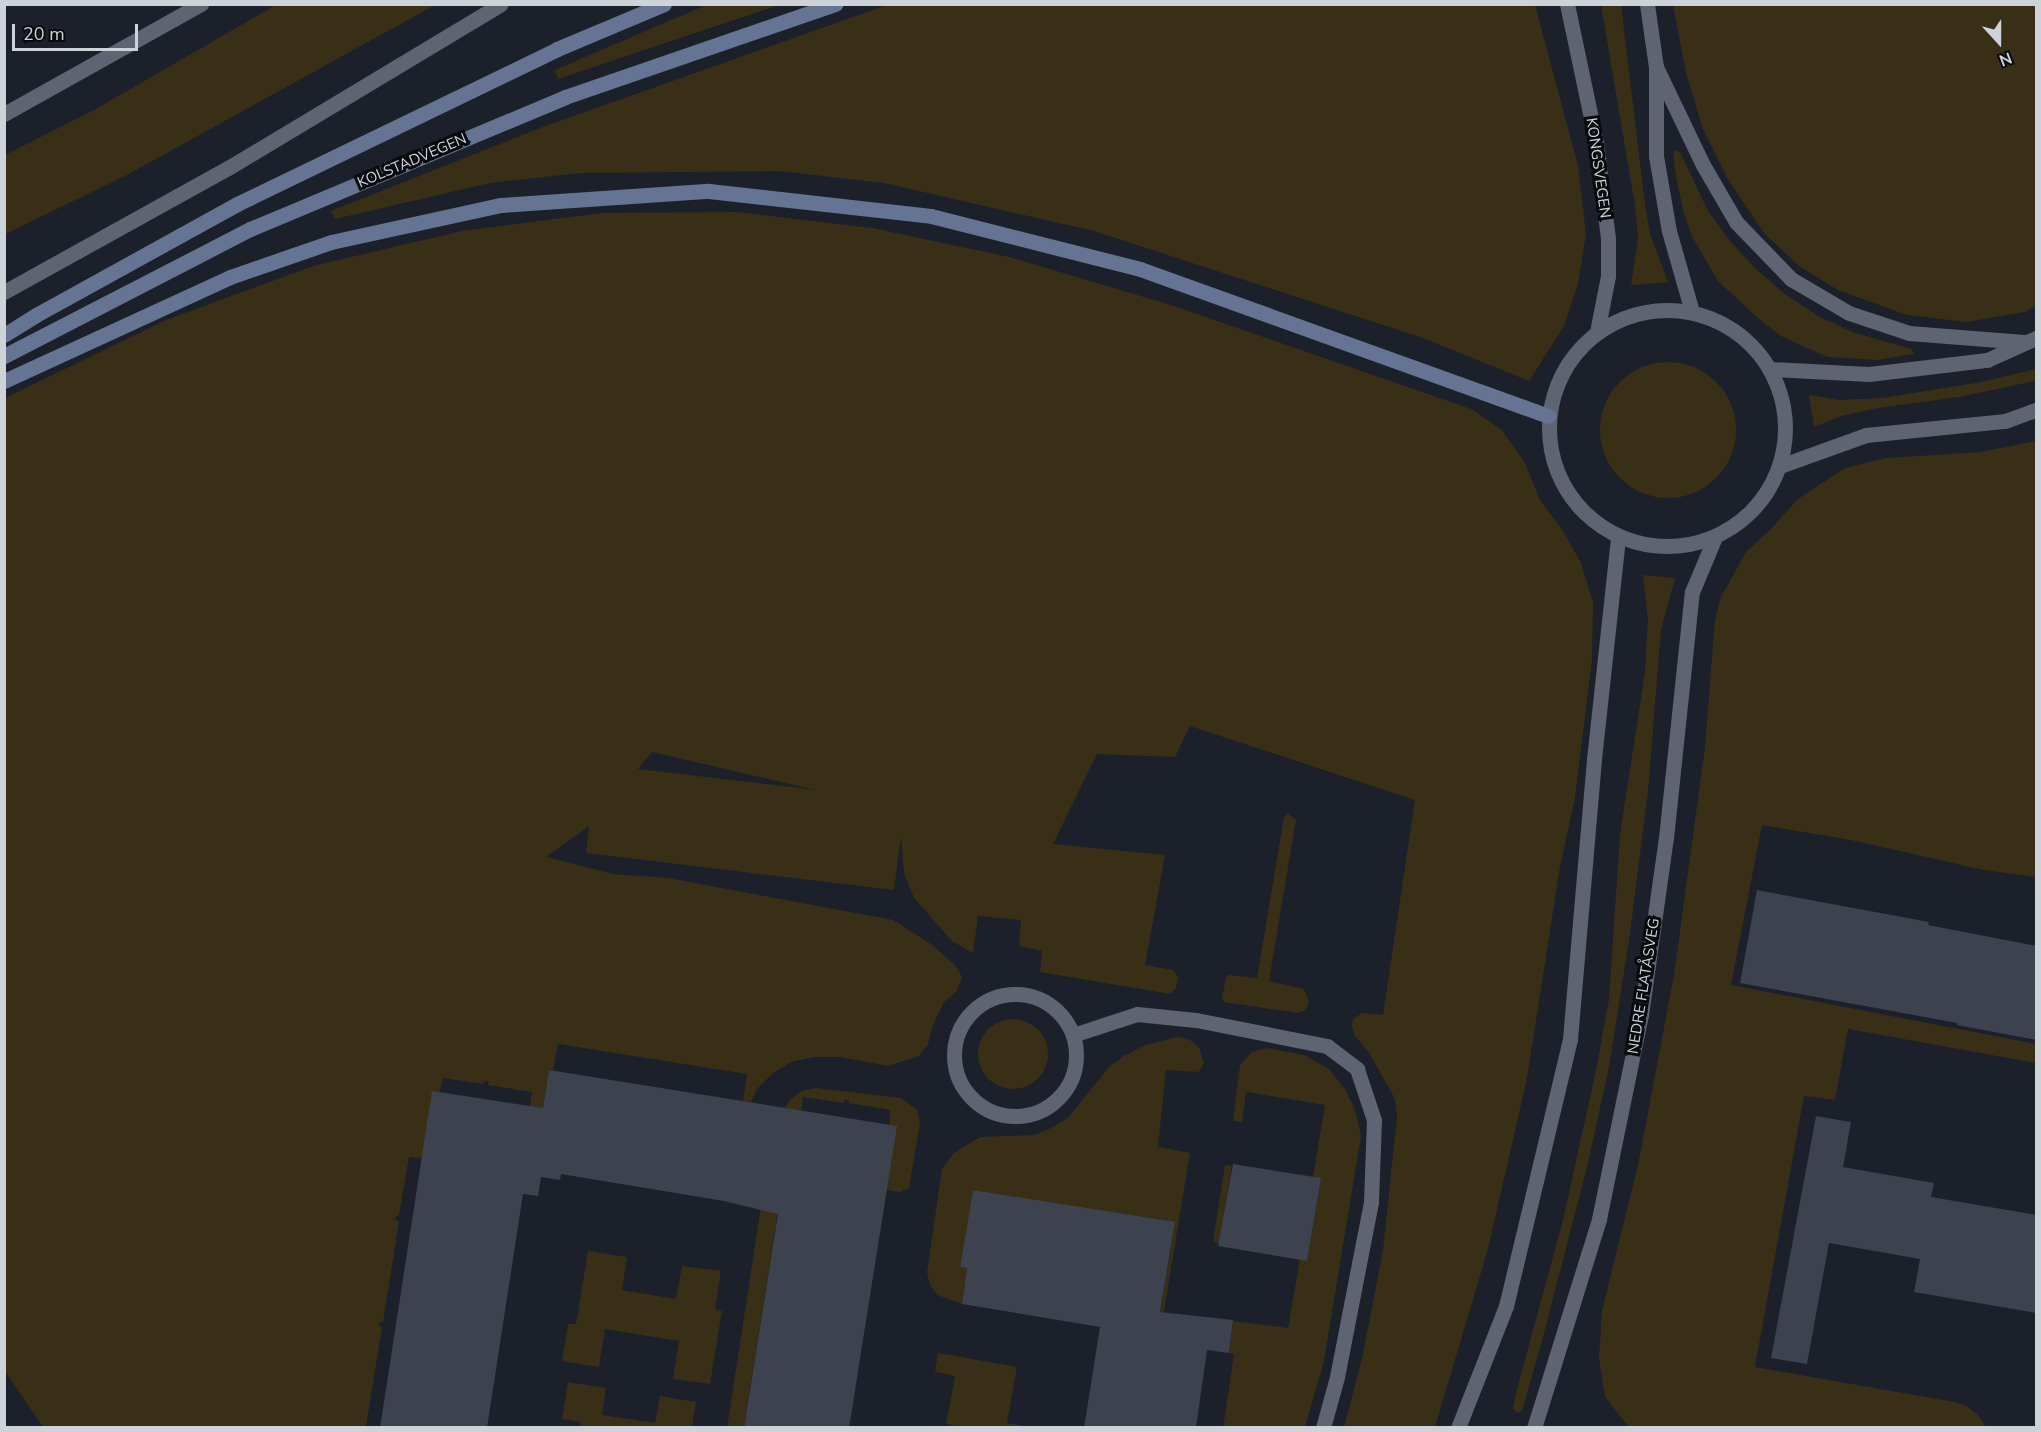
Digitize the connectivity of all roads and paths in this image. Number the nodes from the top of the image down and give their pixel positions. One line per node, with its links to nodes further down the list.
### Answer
1 (201, 4): 8 (street)
2 (501, 4): 9 (street)
3 (664, 4): 12 (main road)
4 (835, 4): 14 (main road, KOLSTADVEGEN)
5 (1567, 4): 11 (street, KONGSVEGEN)
6 (1647, 4): 7 (street)
7 (1656, 67): 10 (street); 13 (street)
8 (4, 114)
9 (4, 292)
10 (1692, 312): 11 (street); 15 (street)
11 (1597, 332): 18 (street)
12 (4, 335)
13 (2030, 340): 15 (street)
14 (4, 356)
15 (1771, 369): 19 (street)
16 (4, 381): 18 (main road)
17 (2037, 410): 19 (street)
18 (1548, 416): 20 (street)
19 (1780, 466): 21 (street)
20 (1618, 537): 21 (street); 24 (street)
21 (1715, 537): 25 (street, NEDRE FLATÅSVEG)
22 (1073, 1035): 22 (street); 23 (street)
23 (1323, 1428)
24 (1458, 1428)
25 (1534, 1428)

